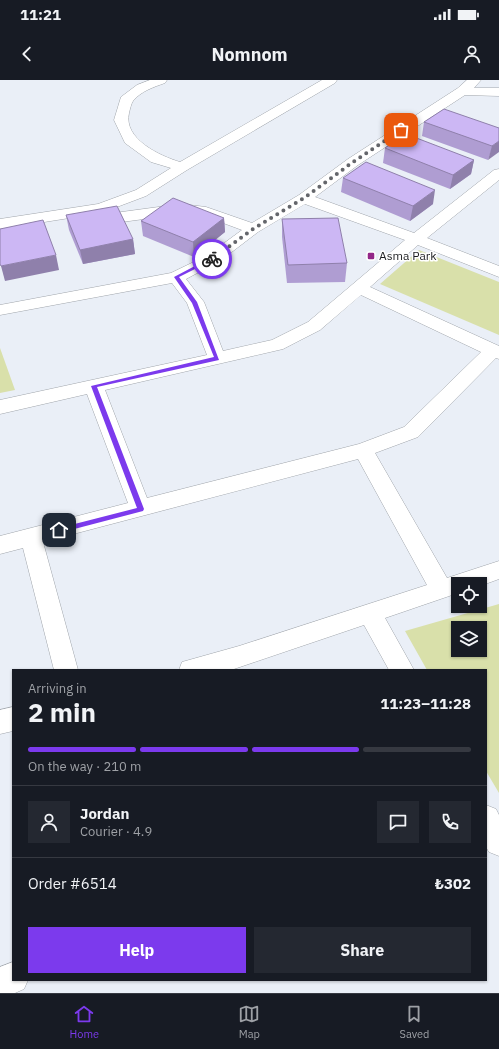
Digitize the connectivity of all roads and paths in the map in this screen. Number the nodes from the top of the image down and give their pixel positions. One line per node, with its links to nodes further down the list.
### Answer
1 (161, 80): 6 (street)
2 (332, 80): 6 (street)
3 (475, 80): 4 (street)
4 (462, 91): 5 (street); 8 (street)
5 (499, 92)
6 (182, 167): 9 (street)
7 (499, 173): 12 (street)
8 (304, 198): 10 (street); 12 (street)
9 (0, 224)
10 (253, 229): 11 (street); 14 (street)
11 (0, 236)
12 (416, 239): 13 (street); 15 (street)
13 (499, 272)
14 (176, 277): 16 (street); 18 (street)
15 (360, 288): 17 (street); 18 (street)
16 (0, 310)
17 (496, 351): 21 (street)
18 (218, 358): 19 (street)
19 (94, 386): 20 (street); 22 (street)
20 (0, 407)
21 (363, 450): 22 (street); 26 (street)
22 (141, 509): 23 (street)
23 (31, 537): 24 (street); 28 (street)
24 (0, 545)
25 (499, 570): 26 (street)
26 (441, 589): 27 (street)
27 (370, 613): 29 (street); 30 (street)
28 (66, 669)
29 (195, 669)
30 (401, 669)
31 (12, 719): 32 (street)
32 (0, 722)
33 (487, 821): 34 (street)
34 (499, 842)
35 (12, 978): 36 (street)
36 (0, 983)

